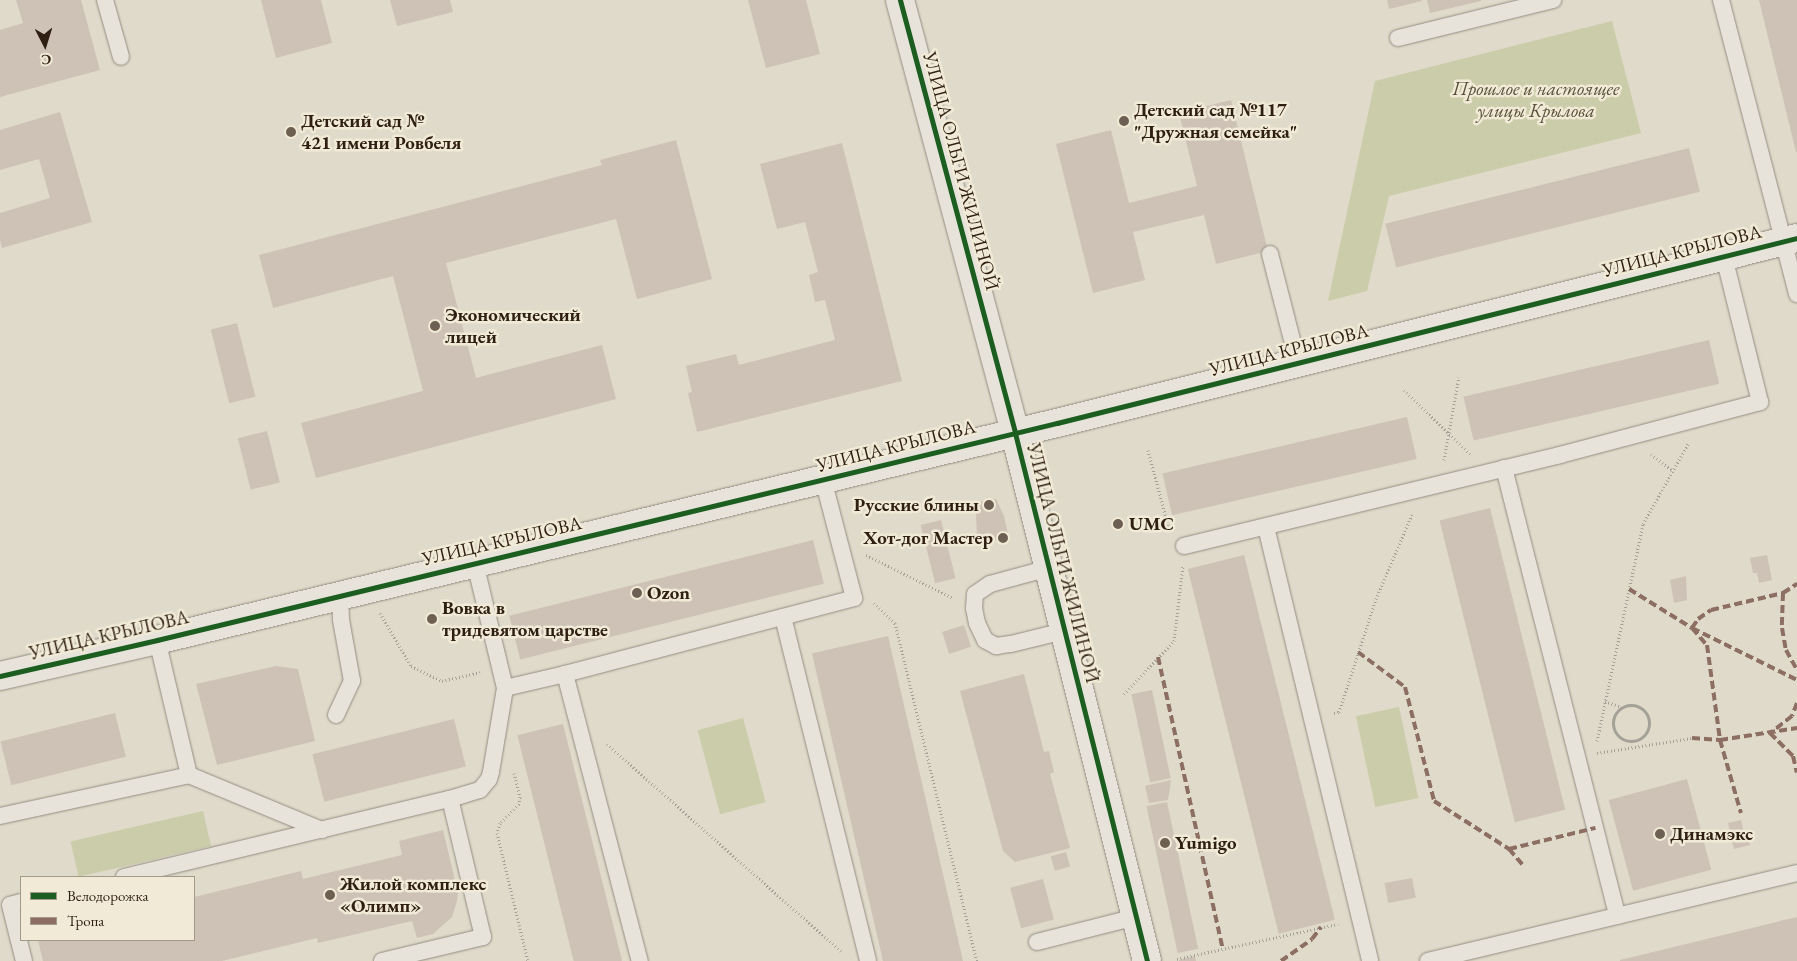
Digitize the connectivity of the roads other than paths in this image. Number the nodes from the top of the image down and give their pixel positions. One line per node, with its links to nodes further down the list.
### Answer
1 (105, 0): 6 (lane)
2 (900, 0): 12 (street, УЛИЦА ОЛЬГИ ЖИЛИНОЙ)
3 (1553, 0): 5 (lane)
4 (1721, 0): 7 (lane)
5 (1398, 38)
6 (121, 57)
7 (1790, 239): 9 (street, УЛИЦА КРЫЛОВА); 10 (lane)
8 (1270, 254): 11 (lane)
9 (1724, 257): 11 (street, УЛИЦА КРЫЛОВА); 13 (lane)
10 (1797, 294)
11 (1298, 363): 12 (street, УЛИЦА КРЫЛОВА)
12 (1015, 433): 14 (street, УЛИЦА КРЫЛОВА); 18 (street, УЛИЦА ОЛЬГИ ЖИЛИНОЙ)
13 (1504, 468): 15 (lane); 34 (lane)
14 (823, 478): 17 (street, УЛИЦА КРЫЛОВА); 20 (lane)
15 (1266, 527): 16 (lane); 42 (lane)
16 (1184, 546)
17 (475, 563): 19 (street, УЛИЦА КРЫЛОВА); 25 (lane)
18 (1049, 568): 21 (street, УЛИЦА ОЛЬГИ ЖИЛИНОЙ); 21 (lane)
19 (340, 595): 22 (street, УЛИЦА КРЫЛОВА); 26 (lane)
20 (783, 617): 23 (lane); 40 (lane)
21 (1064, 631): 35 (street, УЛИЦА ОЛЬГИ ЖИЛИНОЙ)
22 (157, 640): 24 (street, УЛИЦА КРЫЛОВА); 27 (lane)
23 (565, 674): 25 (lane); 39 (lane)
24 (0, 676)
25 (506, 688): 28 (lane)
26 (336, 715)
27 (189, 775): 29 (lane); 30 (lane)
28 (450, 799): 30 (lane); 38 (lane)
29 (0, 816)
30 (322, 830): 32 (lane)
31 (1797, 873): 34 (lane)
32 (128, 876)
33 (20, 902): 37 (lane)
34 (1617, 916): 43 (lane)
35 (1136, 917): 36 (lane); 41 (street, УЛИЦА ОЛЬГИ ЖИЛИНОЙ)
36 (1037, 942)
37 (24, 961)
38 (382, 961)
39 (640, 961)
40 (868, 961)
41 (1147, 961)
42 (1370, 961)
43 (1428, 961)

